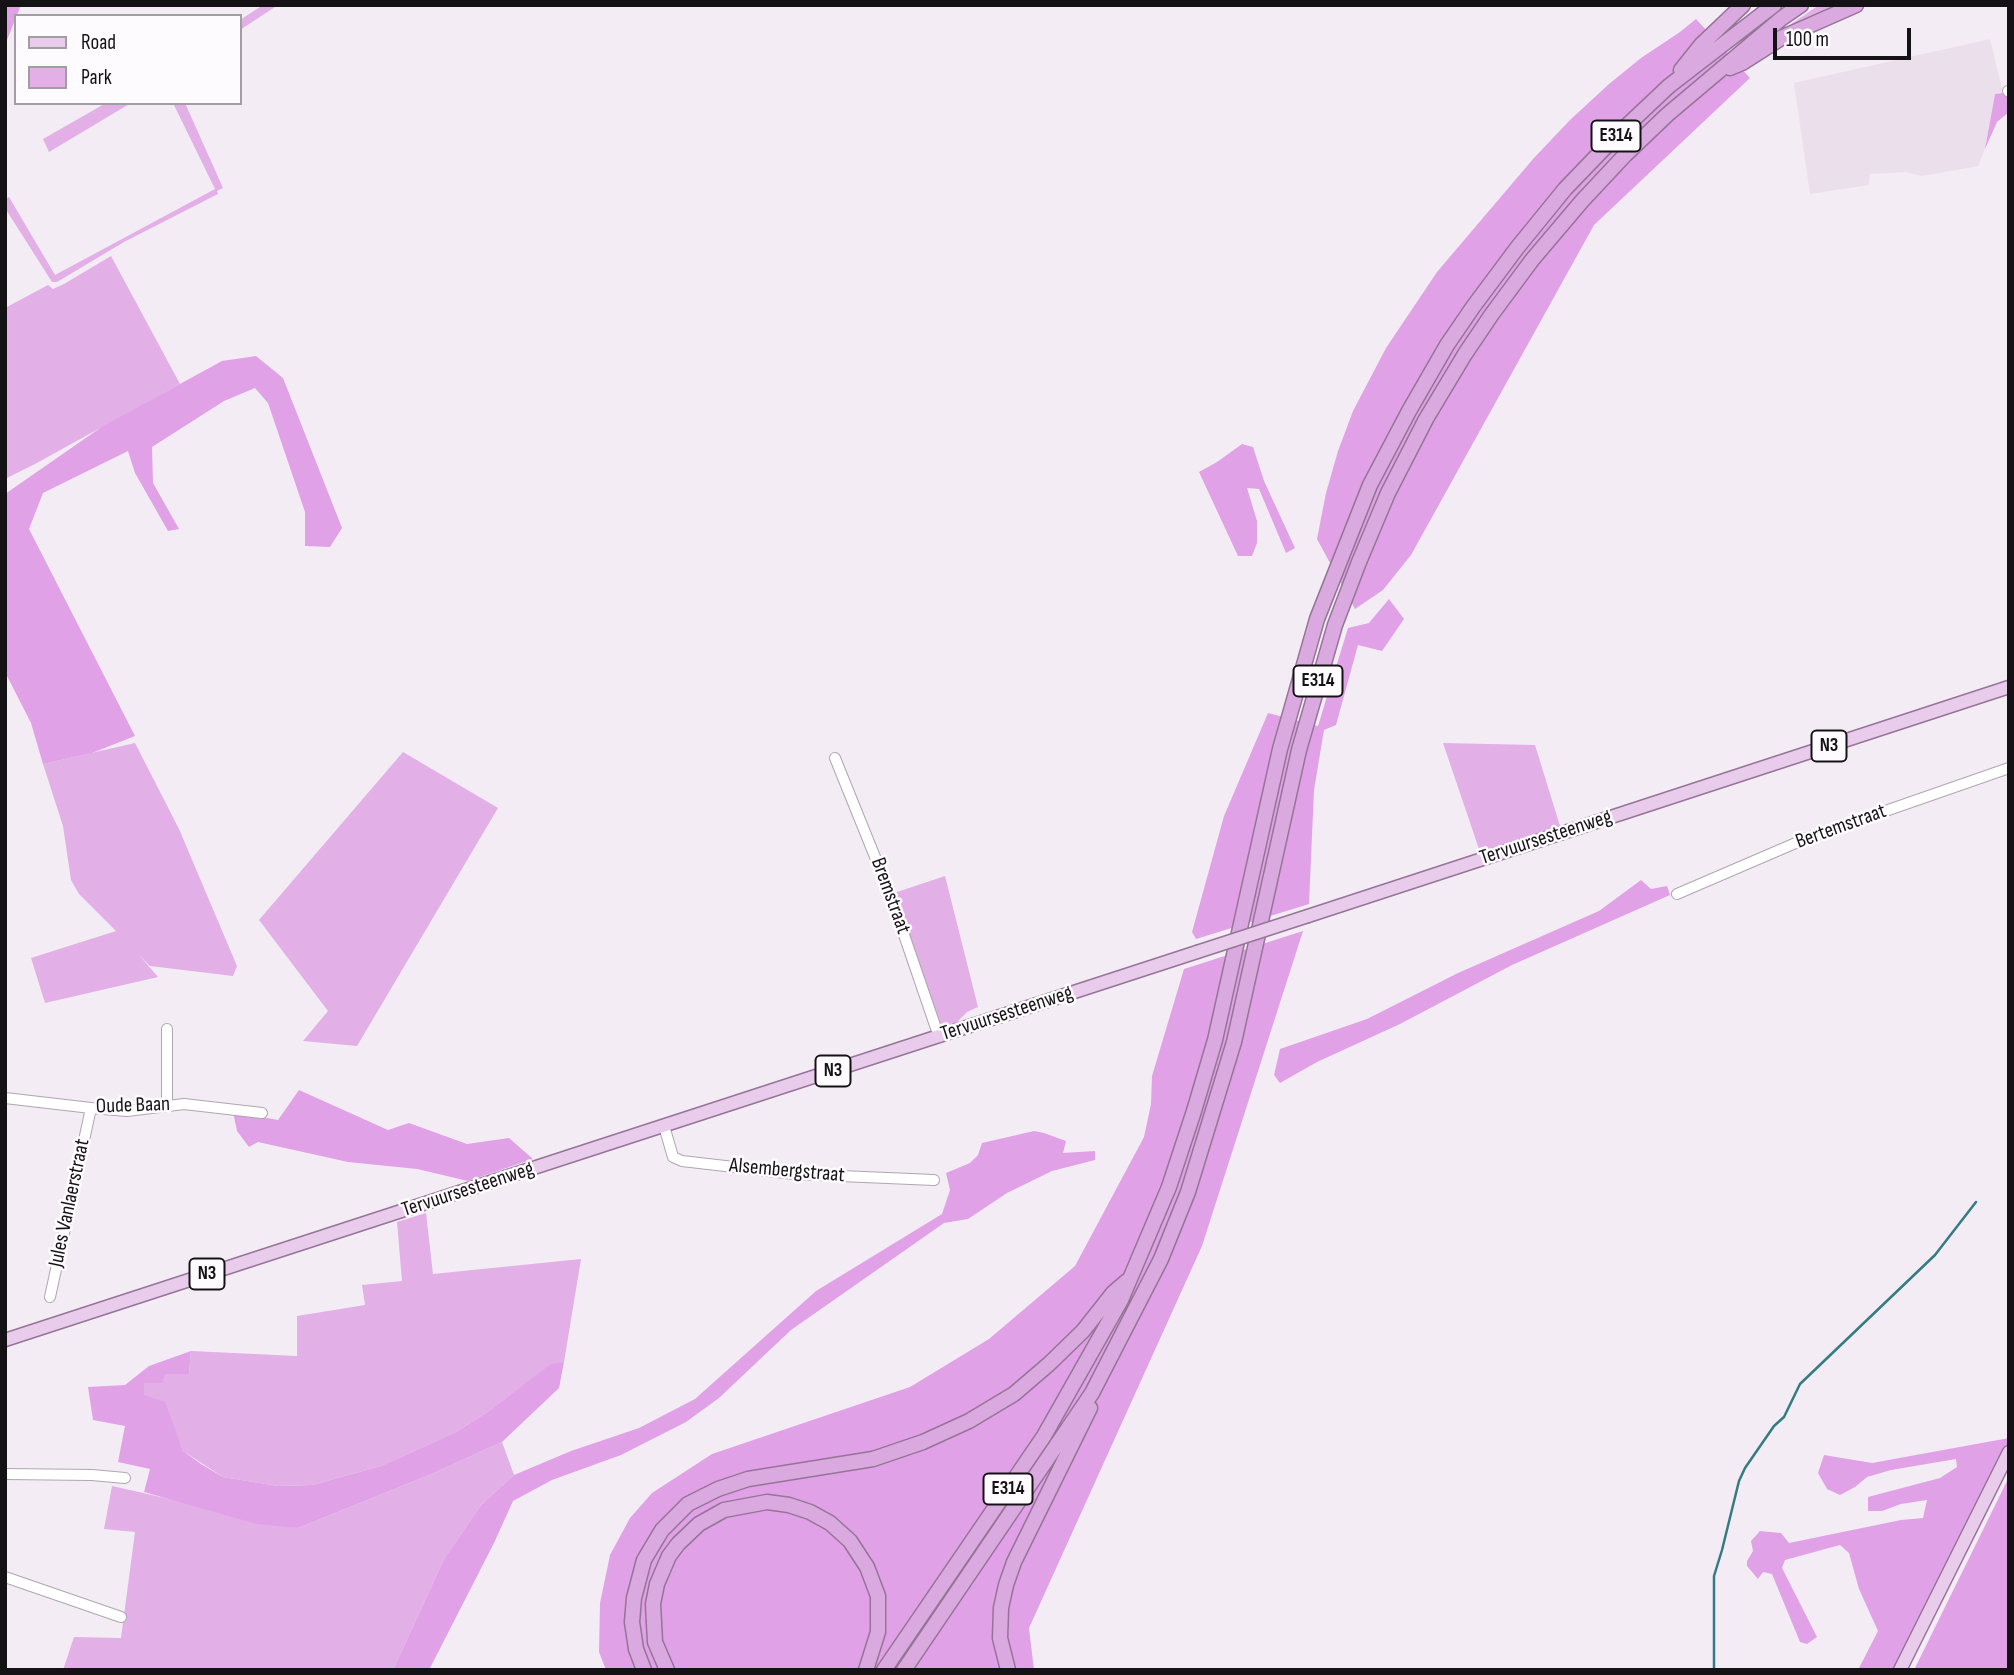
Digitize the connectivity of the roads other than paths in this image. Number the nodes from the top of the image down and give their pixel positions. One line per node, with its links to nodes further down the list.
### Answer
1 (1743, 5): 6 (highway)
2 (1774, 5): 6 (highway, E314)
3 (1801, 5): 5 (highway, E314)
4 (1856, 5): 5 (highway)
5 (1712, 75): 22 (highway, E314)
6 (1669, 86): 19 (highway, E314)
7 (2009, 687): 12 (main road, Tervuursesteenweg / N3, bridge)
8 (835, 758): 12 (street, Bremstraat)
9 (2009, 768): 10 (street, Bertemstraat)
10 (1677, 894)
11 (167, 1029): 14 (street)
12 (939, 1037): 17 (main road, Tervuursesteenweg / N3)
13 (5, 1098): 15 (street, Oude Baan)
14 (167, 1105): 15 (street, Oude Baan); 16 (street, Oude Baan)
15 (90, 1108): 20 (street, Jules Vanlaerstraat)
16 (262, 1113)
17 (664, 1126): 18 (street, Alsembergstraat); 21 (main road, Tervuursesteenweg / N3)
18 (934, 1180)
19 (1131, 1278): 28 (highway); 31 (highway, E314)
20 (50, 1297)
21 (5, 1340)
22 (1092, 1393): 32 (highway, E314); 33 (highway)
23 (2009, 1452): 34 (main road)
24 (5, 1474): 25 (street)
25 (125, 1478)
26 (5, 1577): 27 (street)
27 (121, 1617)
28 (644, 1670)
29 (667, 1670): 30 (highway)
30 (866, 1670)
31 (884, 1670)
32 (904, 1670)
33 (1008, 1670)
34 (1900, 1670)

